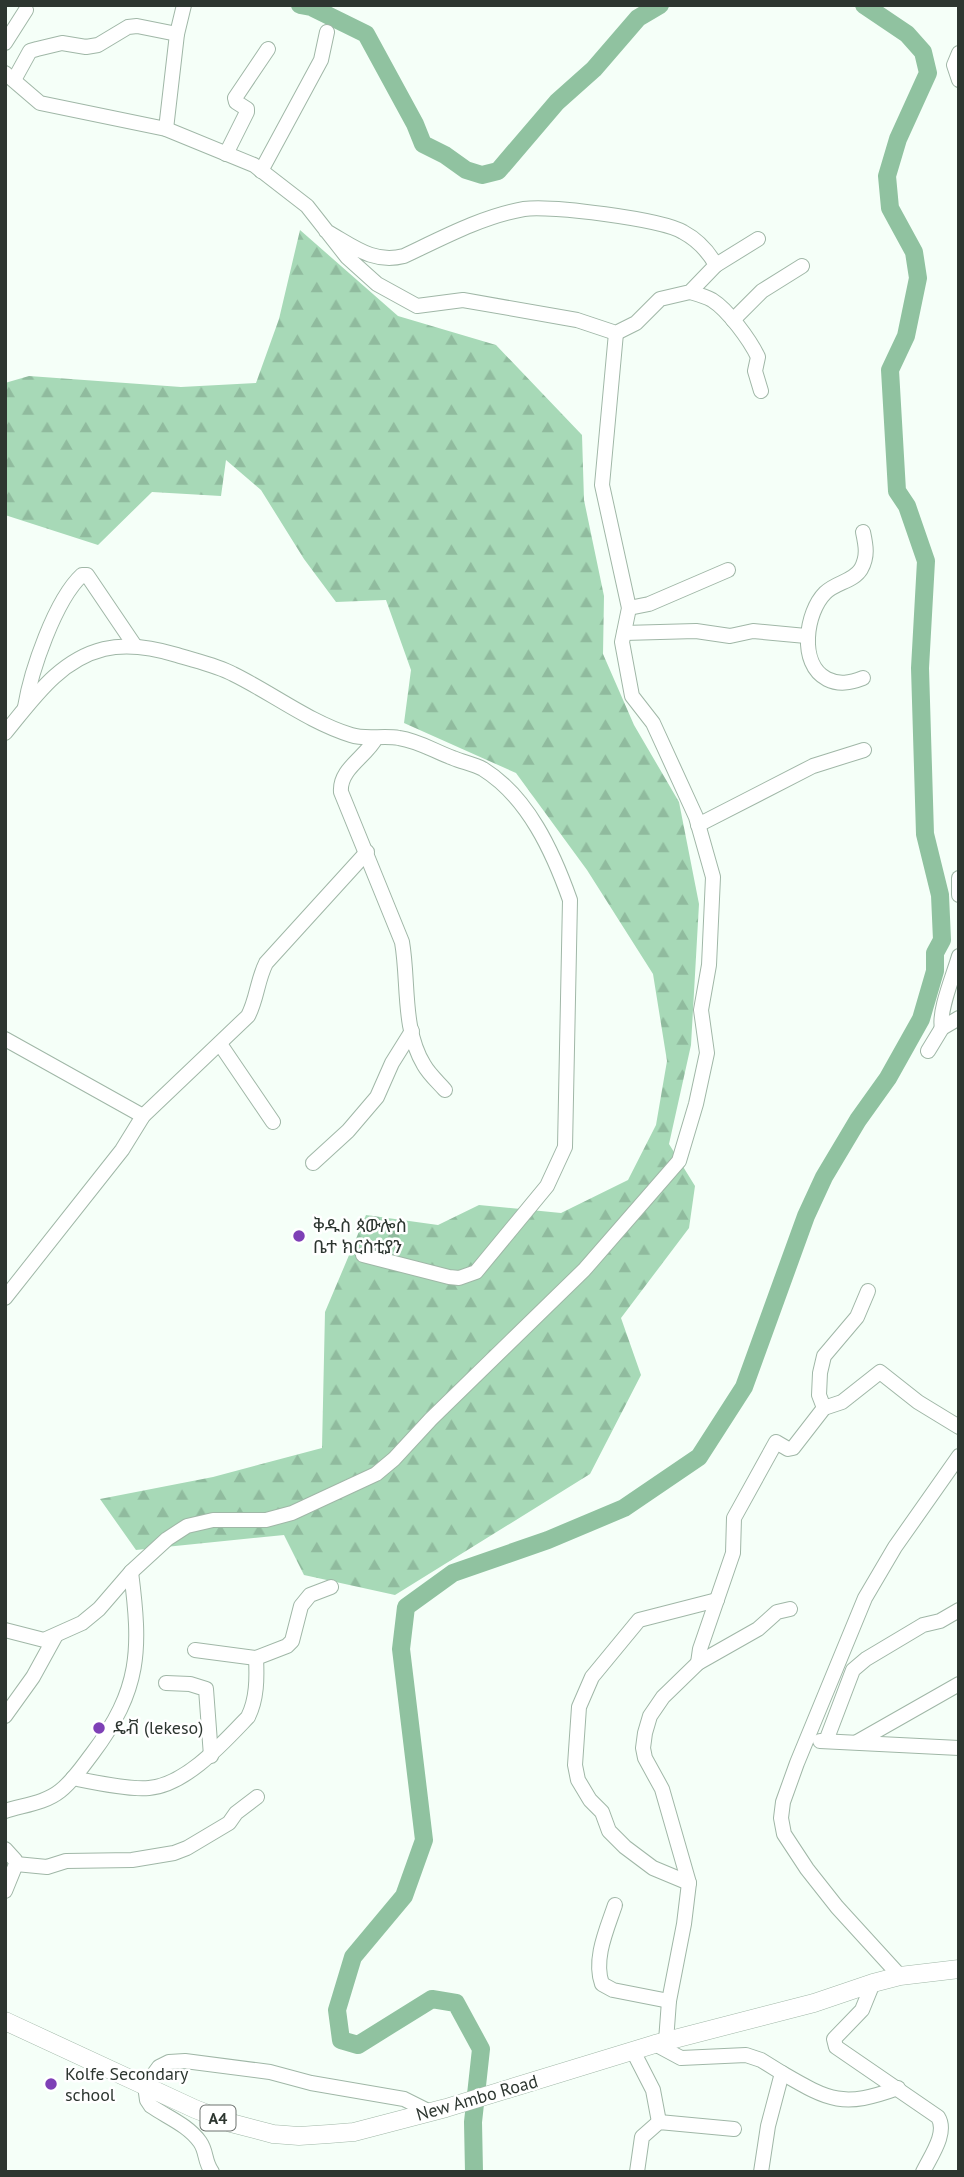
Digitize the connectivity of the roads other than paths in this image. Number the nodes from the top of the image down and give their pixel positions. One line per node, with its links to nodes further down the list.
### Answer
1 (184, 5): 4 (street)
2 (26, 10): 5 (street)
3 (327, 32): 12 (street)
4 (177, 34): 8 (street); 10 (street)
5 (5, 43)
6 (268, 49): 11 (street)
7 (959, 53): 9 (street)
8 (9, 77): 10 (street)
9 (959, 80)
10 (166, 129): 11 (street)
11 (226, 154): 12 (street)
12 (261, 171): 13 (street)
13 (326, 231): 15 (street); 19 (street)
14 (758, 239): 15 (street)
15 (716, 265): 17 (street)
16 (802, 266): 18 (street)
17 (690, 292): 18 (street); 19 (street)
18 (733, 320): 20 (street)
19 (616, 333): 23 (street)
20 (761, 391)
21 (863, 533): 25 (street)
22 (728, 570): 23 (street)
23 (629, 608): 24 (street)
24 (624, 633): 25 (street); 32 (street)
25 (806, 636): 27 (street)
26 (135, 646): 28 (street); 28 (street); 30 (street)
27 (863, 678)
28 (25, 709): 29 (street)
29 (5, 733)
30 (376, 738): 33 (street); 48 (street)
31 (864, 750): 32 (street)
32 (698, 825): 54 (street)
33 (367, 852): 40 (street); 42 (street)
34 (959, 878): 35 (street)
35 (958, 887): 36 (street)
36 (959, 895)
37 (958, 963): 39 (street)
38 (959, 1018): 39 (street)
39 (943, 1028): 43 (street)
40 (412, 1031): 44 (street); 47 (street)
41 (5, 1039): 45 (street)
42 (220, 1044): 45 (street); 46 (street)
43 (928, 1051)
44 (445, 1090)
45 (144, 1116): 50 (street)
46 (272, 1122)
47 (313, 1163)
48 (363, 1255)
49 (868, 1291): 51 (street)
50 (5, 1298)
51 (824, 1408): 52 (street); 56 (street)
52 (959, 1427)
53 (959, 1456): 67 (street)
54 (131, 1572): 60 (street); 72 (street)
55 (331, 1587): 62 (street)
56 (717, 1600): 63 (street); 77 (street)
57 (790, 1609): 63 (street)
58 (959, 1610): 68 (street)
59 (5, 1630): 60 (street)
60 (55, 1637): 66 (street)
61 (195, 1650): 62 (street)
62 (257, 1658): 71 (street)
63 (698, 1662): 77 (street)
64 (166, 1683): 71 (street)
65 (959, 1685): 69 (street)
66 (5, 1716)
67 (807, 1740): 68 (street); 81 (street)
68 (826, 1741): 69 (street)
69 (858, 1742): 70 (street)
70 (959, 1748)
71 (211, 1755): 72 (street)
72 (73, 1778): 74 (street)
73 (257, 1797): 76 (street)
74 (5, 1811)
75 (5, 1849): 76 (street)
76 (16, 1864): 78 (street)
77 (689, 1882): 83 (street)
78 (5, 1891)
79 (615, 1905): 83 (street)
80 (959, 1969): 81 (main road, New Ambo Road / A4)
81 (900, 1976): 82 (main road, New Ambo Road / A4)
82 (873, 1983): 85 (main road, New Ambo Road / A4); 89 (street)
83 (669, 2001): 85 (street)
84 (5, 2021): 88 (main road, New Ambo Road / A4)
85 (661, 2042): 86 (main road, New Ambo Road / A4); 87 (street)
86 (633, 2050): 90 (main road, New Ambo Road / A4); 91 (street)
87 (782, 2073): 89 (street); 95 (street)
88 (145, 2086): 90 (main road, New Ambo Road / A4); 90 (street); 93 (street)
89 (898, 2088): 96 (street)
90 (438, 2110)
91 (659, 2122): 92 (street); 94 (street)
92 (734, 2129)
93 (205, 2169)
94 (637, 2172)
95 (761, 2172)
96 (923, 2172)

